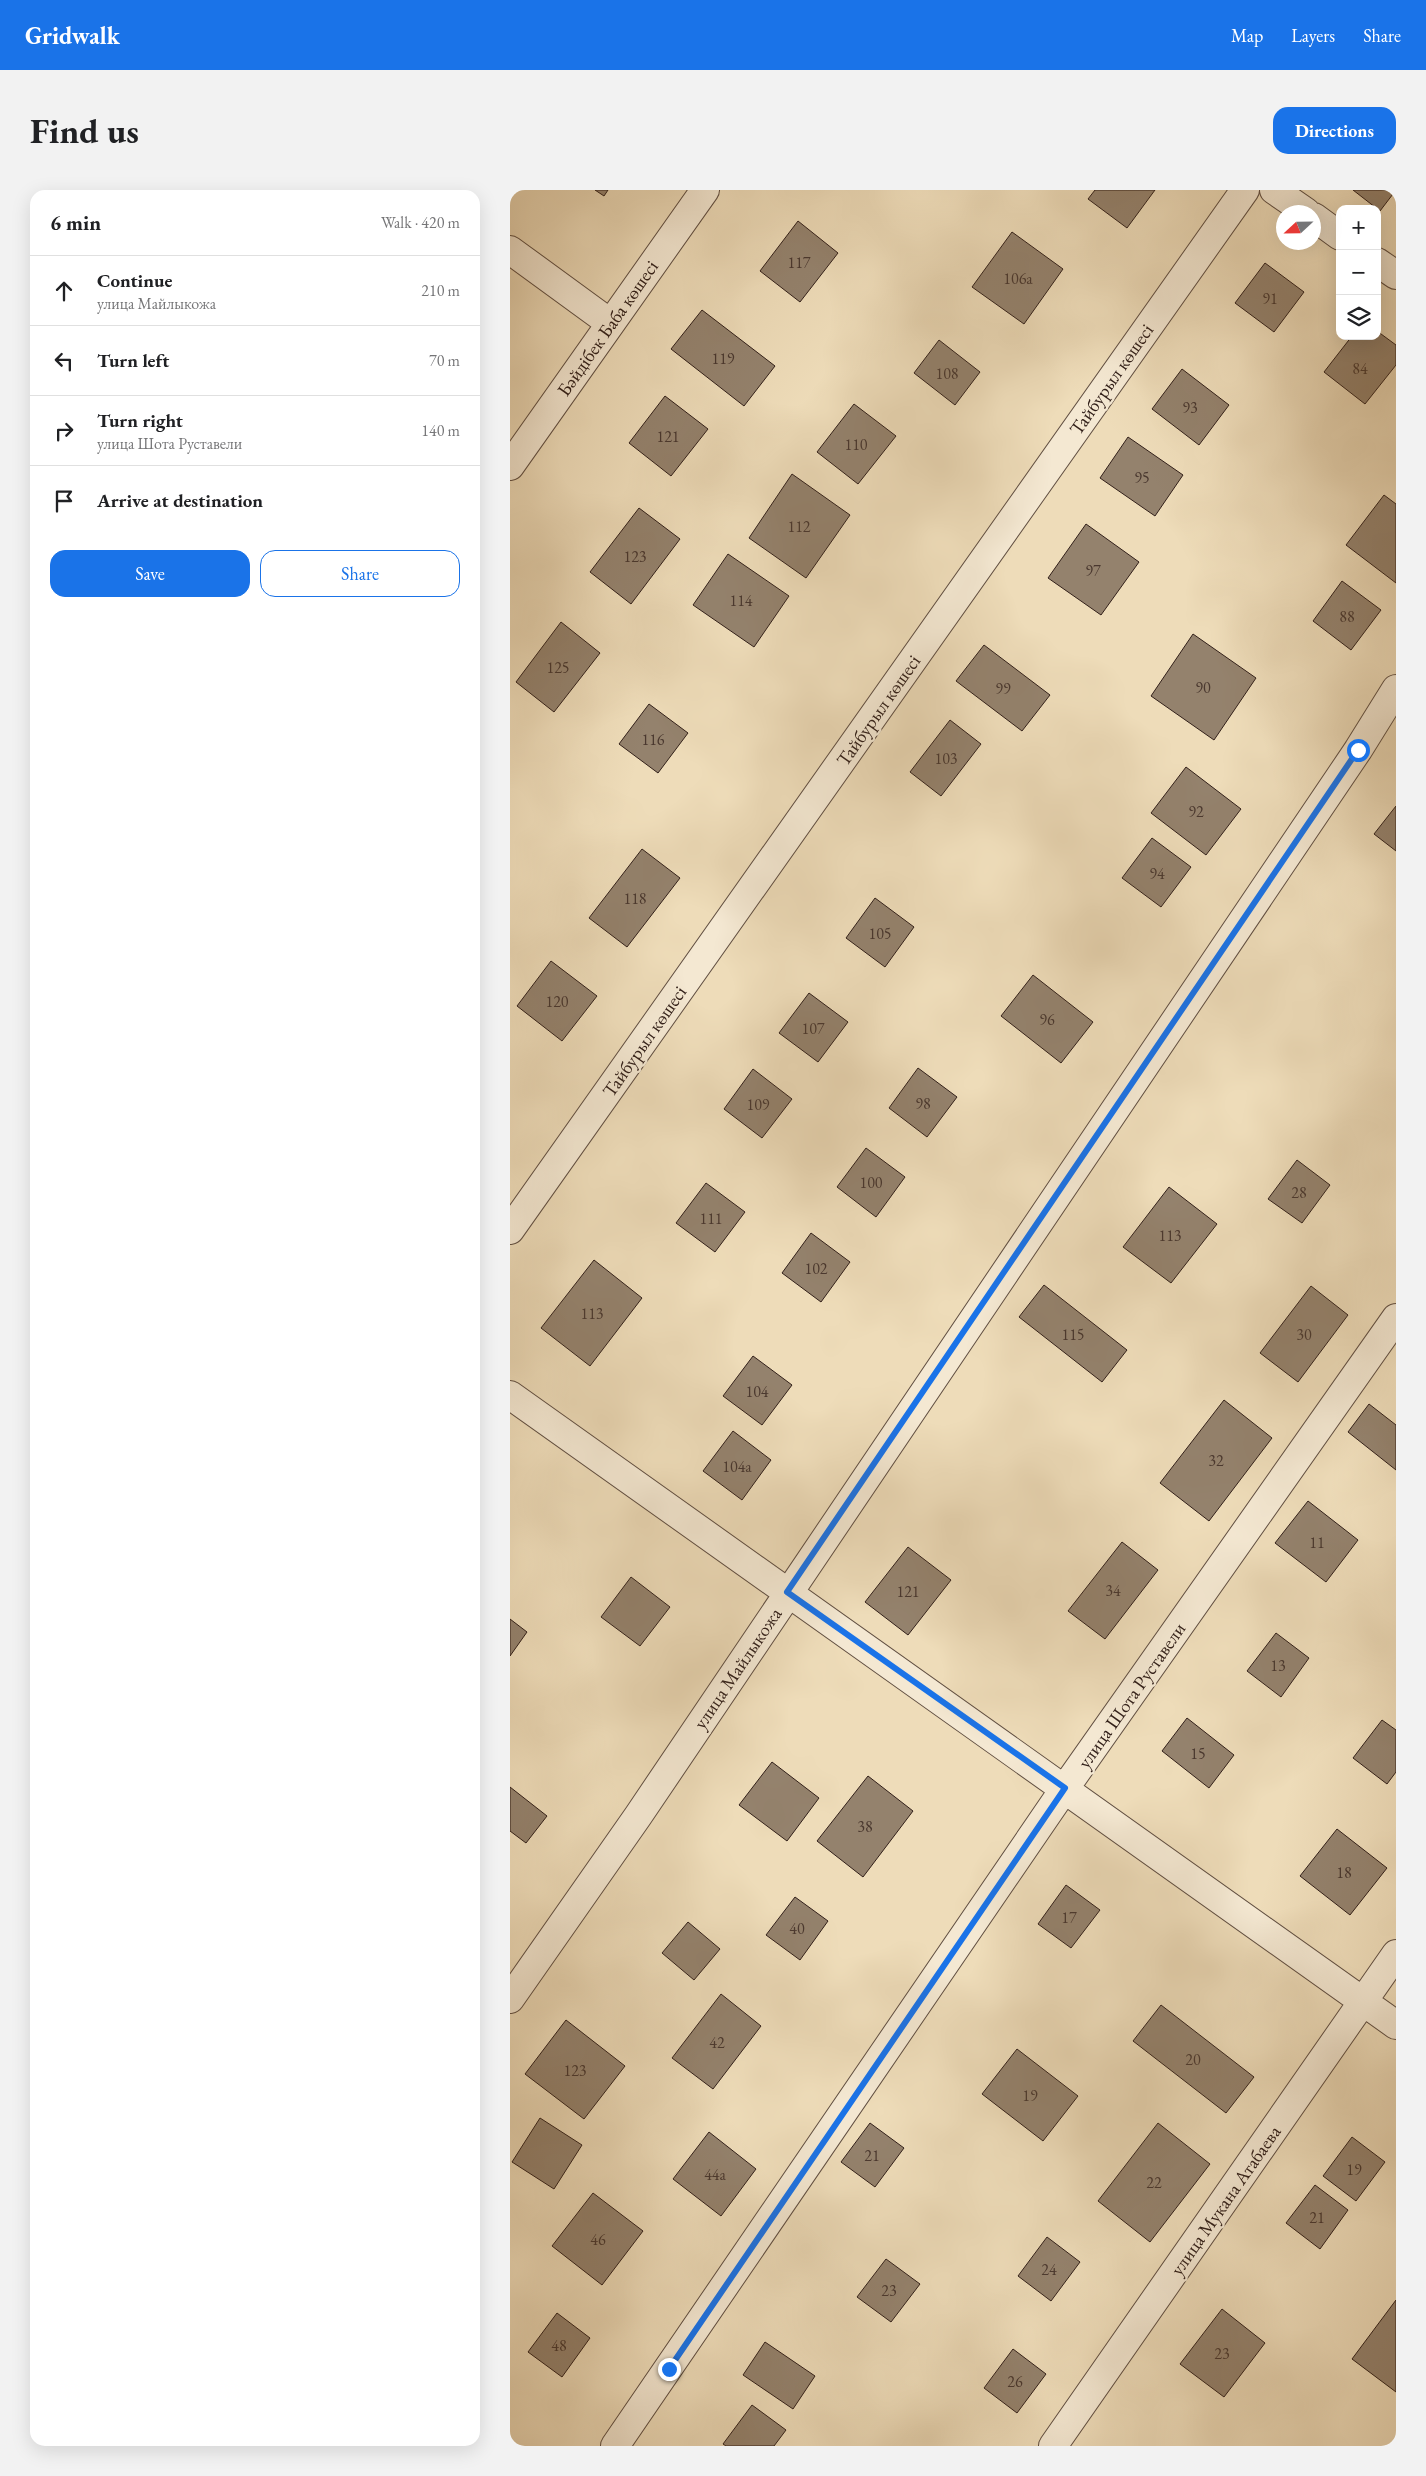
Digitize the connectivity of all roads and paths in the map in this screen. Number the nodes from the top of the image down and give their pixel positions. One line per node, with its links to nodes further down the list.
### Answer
1 (705, 190): 10 (street, Бәйдібек Баба көшесі)
2 (1245, 190): 13 (street, Тайбурыл көшесі)
3 (1274, 190): 4 (street)
4 (1296, 205)
5 (1321, 223): 6 (street)
6 (1336, 233)
7 (510, 250): 10 (street)
8 (1381, 265): 9 (street)
9 (1396, 275)
10 (610, 323): 11 (street, Бәйдібек Баба көшесі)
11 (510, 466)
12 (1396, 689): 16 (street, улица Майлыкожа)
13 (510, 1230)
14 (1396, 1318): 17 (street, улица Шота Руставели)
15 (510, 1395): 16 (street)
16 (787, 1592): 17 (street); 19 (street, улица Майлыкожа)
17 (1065, 1788): 20 (street); 22 (street, улица Шота Руставели)
18 (1396, 1954): 20 (street, улица Мукана Атабаева)
19 (510, 1999)
20 (1363, 2002): 21 (street); 23 (street, улица Мукана Атабаева)
21 (1396, 2025)
22 (615, 2446)
23 (1053, 2446)

